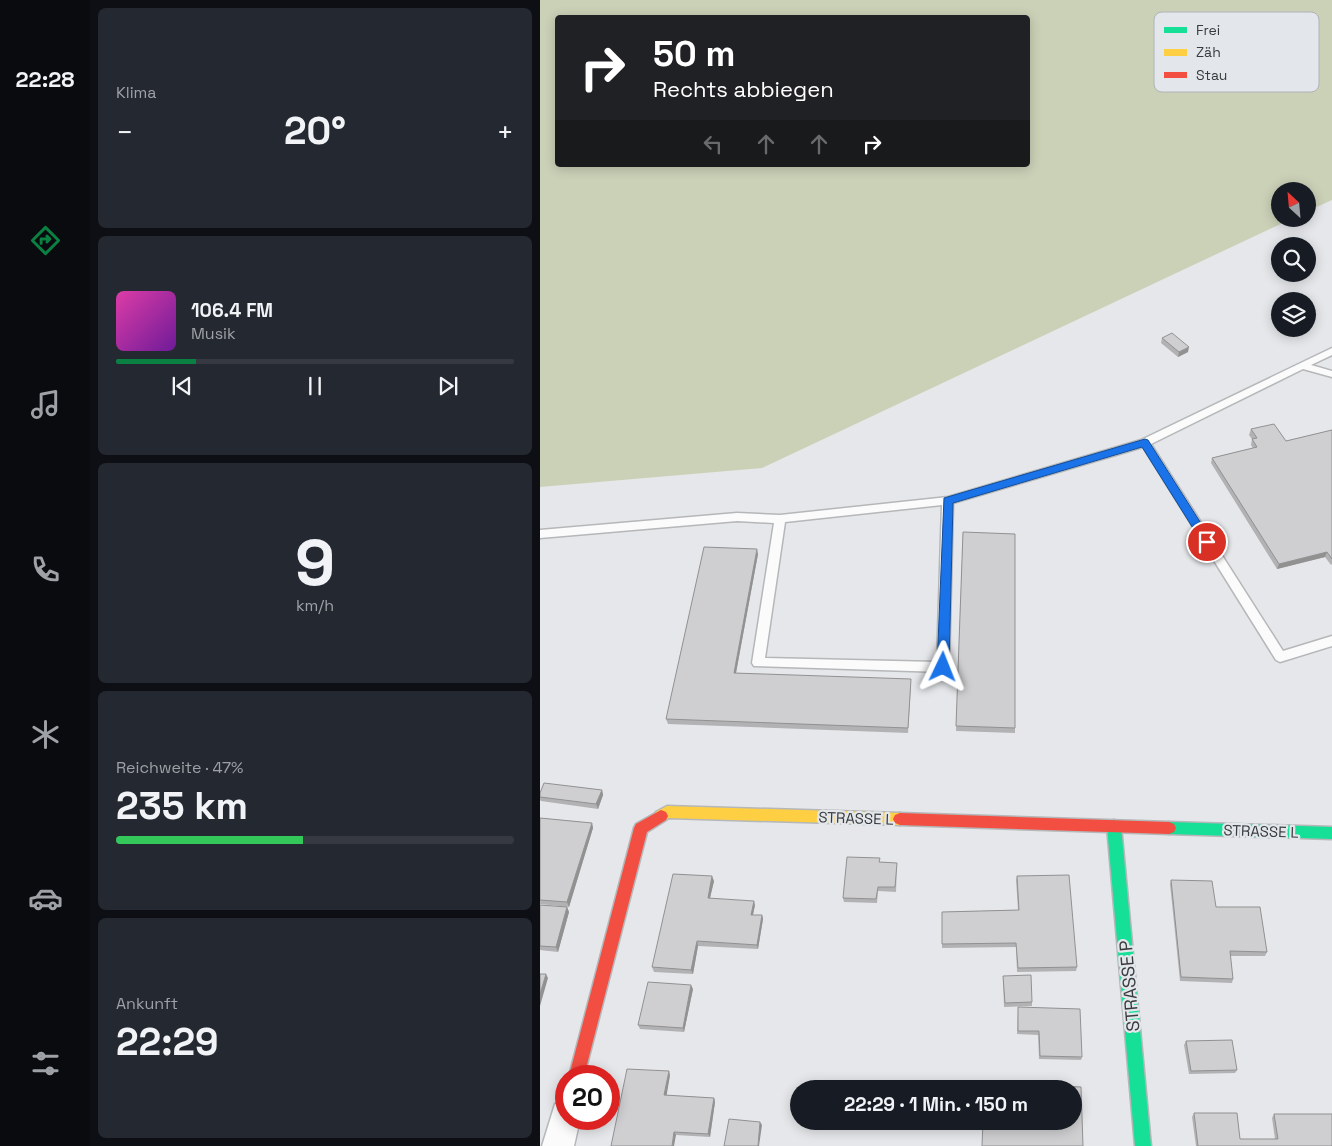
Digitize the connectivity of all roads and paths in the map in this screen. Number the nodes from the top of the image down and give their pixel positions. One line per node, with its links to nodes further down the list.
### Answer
1 (1332, 352): 2 (lane)
2 (1303, 366): 3 (lane); 4 (lane)
3 (1332, 374)
4 (1145, 443): 5 (lane); 8 (lane)
5 (948, 501): 6 (lane); 6 (lane)
6 (780, 519): 7 (lane)
7 (540, 534)
8 (1332, 641)
9 (1114, 826): 10 (street, STRASSE L); 11 (street, STRASSE L); 14 (street, STRASSE P)
10 (1332, 833)
11 (579, 1065)
12 (562, 1130): 13 (street)
13 (558, 1146)
14 (1143, 1146)

